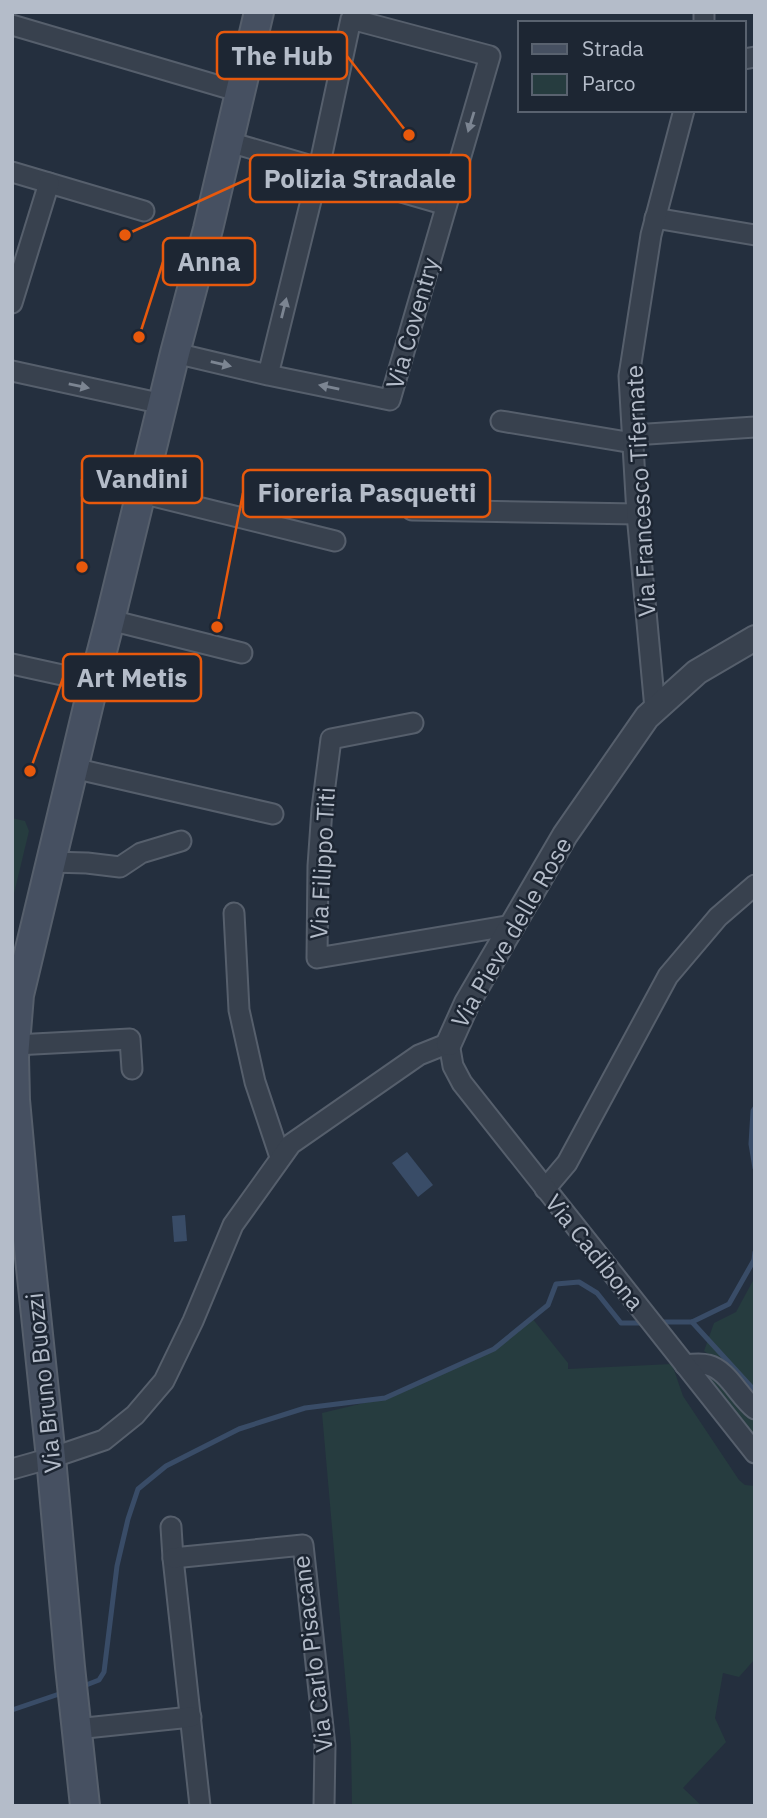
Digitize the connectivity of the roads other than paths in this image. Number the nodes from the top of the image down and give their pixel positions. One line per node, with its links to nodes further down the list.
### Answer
1 (259, 12): 3 (main road, Via Bruno Buozzi)
2 (12, 25): 3 (street)
3 (240, 92): 5 (main road, Via Bruno Buozzi)
4 (683, 112): 11 (street, Via Francesco Tifernate)
5 (229, 142): 6 (street); 14 (main road, Via Bruno Buozzi)
6 (319, 168): 9 (street); 9 (street, Via Coventry, one-way to 9); 16 (street, Via Coventry, one-way to 6)
7 (12, 172): 8 (street)
8 (49, 183): 10 (street); 13 (street)
9 (446, 205): 16 (street, Via Coventry, one-way to 16)
10 (144, 211)
11 (655, 218): 12 (street); 20 (street, Via Francesco Tifernate)
12 (755, 235)
13 (12, 303)
14 (176, 353): 16 (street, Via Coventry, one-way to 16); 17 (main road, Via Bruno Buozzi)
15 (12, 372): 17 (street, one-way to 17)
16 (268, 375)
17 (163, 404): 21 (main road, Via Bruno Buozzi)
18 (501, 421): 20 (street)
19 (755, 427): 20 (street)
20 (633, 439): 23 (street, Via Francesco Tifernate)
21 (141, 493): 24 (street); 25 (main road, Via Bruno Buozzi)
22 (412, 510): 23 (street)
23 (637, 514): 30 (street, Via Francesco Tifernate)
24 (335, 541)
25 (110, 620): 27 (street); 29 (main road, Via Bruno Buozzi)
26 (755, 638): 30 (street, Via Pieve delle Rose)
27 (242, 653)
28 (12, 664): 29 (street)
29 (94, 682): 32 (main road, Via Bruno Buozzi)
30 (655, 709): 38 (street, Via Pieve delle Rose)
31 (413, 723): 38 (street, Via Filippo Titi)
32 (73, 768): 33 (street); 35 (main road, Via Bruno Buozzi)
33 (273, 814)
34 (181, 841): 35 (street)
35 (51, 862): 39 (main road, Via Bruno Buozzi)
36 (755, 885): 44 (street)
37 (234, 913): 43 (street)
38 (513, 925): 40 (street, Via Pieve delle Rose)
39 (16, 1003): 41 (main road, Via Bruno Buozzi)
40 (449, 1043): 43 (street, Via Pieve delle Rose); 44 (street, Via Cadibona)
41 (15, 1045): 42 (street); 45 (main road, Via Bruno Buozzi)
42 (132, 1069)
43 (280, 1157): 49 (street, Via Pieve delle Rose)
44 (545, 1189): 46 (street, Via Cadibona)
45 (19, 1201): 49 (main road, Via Bruno Buozzi)
46 (685, 1365): 47 (street); 48 (street, Via Cadibona)
47 (755, 1409)
48 (755, 1453)
49 (51, 1458): 50 (street, Via Pieve delle Rose); 54 (main road, Via Bruno Buozzi)
50 (12, 1469)
51 (171, 1527): 52 (street)
52 (173, 1559): 53 (street); 57 (street, Via Carlo Pisacane)
53 (191, 1717): 54 (street); 56 (street)
54 (75, 1719): 55 (main road, Via Bruno Buozzi)
55 (85, 1806)
56 (200, 1806)
57 (324, 1806)

